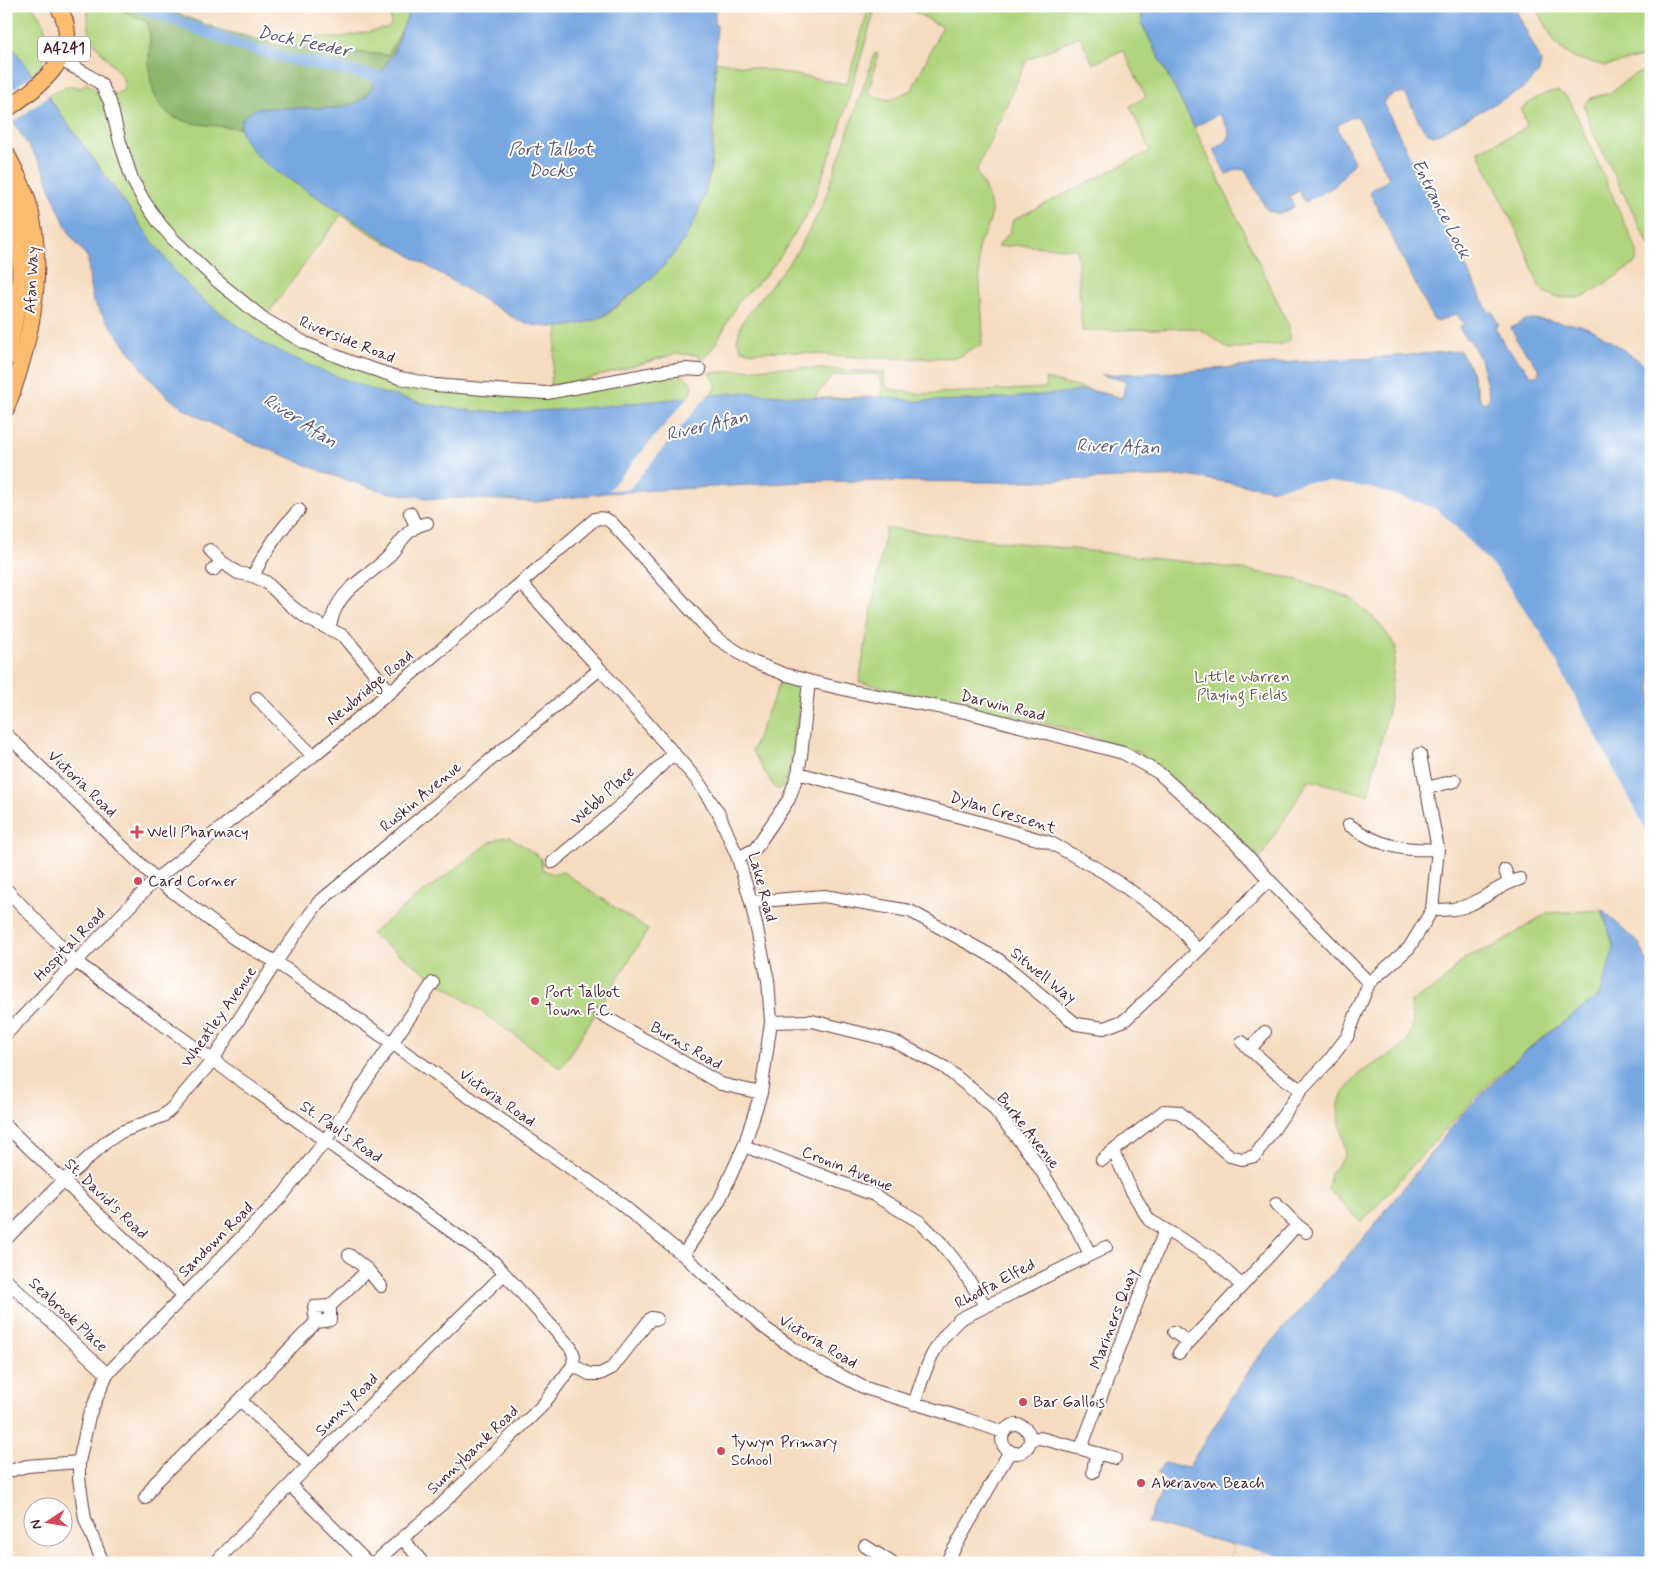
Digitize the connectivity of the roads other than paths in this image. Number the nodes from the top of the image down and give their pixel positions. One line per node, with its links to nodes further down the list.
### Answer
1 (63, 11): 2 (main road, A4241)
2 (60, 60): 3 (main road, A4241); 7 (street, Riverside Road)
3 (6, 110)
4 (6, 153): 8 (main road, Afan Way)
5 (6, 184): 6 (main road, Afan Way)
6 (6, 359)
7 (700, 370)
8 (6, 409)
9 (300, 510): 13 (street)
10 (410, 513): 15 (street)
11 (600, 518): 14 (street, Newbridge Road); 17 (street, Darwin Road)
12 (210, 550): 13 (street)
13 (253, 576): 15 (street)
14 (521, 584): 16 (street, Lake Road); 18 (street, Newbridge Road)
15 (329, 628): 18 (street)
16 (600, 670): 21 (street, Lake Road); 39 (street, Ruskin Avenue)
17 (809, 681): 24 (street); 33 (street, Darwin Road)
18 (390, 692): 23 (street, Newbridge Road)
19 (257, 698): 23 (street)
20 (6, 734): 32 (street, Victoria Road)
21 (674, 752): 29 (street, Lake Road); 30 (street, Webb Place)
22 (1420, 754): 26 (street)
23 (313, 756): 32 (street, Newbridge Road)
24 (798, 773): 29 (street); 37 (street, Dylan Crescent)
25 (1455, 780): 26 (street)
26 (1426, 788): 28 (street)
27 (1349, 825): 28 (street)
28 (1438, 850): 36 (street)
29 (738, 858): 35 (street, Lake Road)
30 (553, 862)
31 (1512, 877): 36 (street)
32 (156, 879): 38 (street, Hospital Road); 39 (street, Victoria Road)
33 (1269, 880): 37 (street, Sitwell Way); 41 (street, Darwin Road)
34 (6, 889): 38 (street, St. Paul's Road)
35 (751, 902): 37 (street, Sitwell Way); 43 (street, Lake Road)
36 (1432, 910): 41 (street)
37 (1198, 951)
38 (76, 962): 45 (street, Hospital Road); 47 (street, St. Paul's Road)
39 (276, 962): 46 (street, Victoria Road); 47 (street, Wheatley Avenue)
40 (433, 983): 46 (street, Sandown Road)
41 (1369, 983): 48 (street)
42 (600, 1014): 49 (street, Burns Road)
43 (770, 1022): 49 (street, Lake Road); 60 (street, Burke Avenue)
44 (1265, 1032): 48 (street)
45 (6, 1034)
46 (391, 1044): 51 (street, Sandown Road); 62 (street, Victoria Road)
47 (212, 1061): 51 (street, St. Paul's Road); 55 (street, Wheatley Avenue)
48 (1301, 1090): 53 (street)
49 (761, 1093): 52 (street, Lake Road)
50 (6, 1126): 55 (street, St. David's Road)
51 (325, 1141): 64 (street, St. Paul's Road); 68 (street, Sandown Road)
52 (744, 1146): 62 (street, Lake Road); 69 (street, Cronin Avenue)
53 (1114, 1152): 54 (street); 57 (street)
54 (1102, 1160)
55 (63, 1181): 58 (street, Wheatley Avenue); 68 (street, St. David's Road)
56 (1276, 1204): 67 (street)
57 (1165, 1230): 67 (street); 80 (street, Mariners Quay)
58 (6, 1239)
59 (1106, 1246): 60 (street, Rhodfa Elfed)
60 (1090, 1254): 69 (street, Rhodfa Elfed)
61 (349, 1255): 63 (street)
62 (683, 1256): 77 (street, Victoria Road)
63 (368, 1270): 66 (street); 76 (street)
64 (504, 1274): 74 (street, St. Paul's Road); 85 (street, Sunny Road)
65 (6, 1280): 75 (street, Seabrook Place)
66 (381, 1286)
67 (1242, 1286): 72 (street)
68 (183, 1295): 75 (street, Sandown Road)
69 (985, 1305): 77 (street, Rhodfa Elfed)
70 (657, 1319): 74 (street)
71 (1174, 1332): 72 (street)
72 (1188, 1342): 73 (street)
73 (1179, 1353)
74 (573, 1365): 90 (street, Sunnybank Road)
75 (107, 1374): 84 (street, Sandown Road)
76 (240, 1400): 85 (street); 89 (street)
77 (914, 1404): 78 (street, Victoria Road)
78 (1003, 1432): 79 (street, Victoria Road); 81 (street)
79 (1031, 1439): 80 (street); 81 (street)
80 (1081, 1448): 82 (street)
81 (1010, 1452): 98 (street)
82 (1096, 1453): 83 (street); 87 (street)
83 (1115, 1458)
84 (79, 1462): 86 (street); 92 (street, Sandown Road)
85 (309, 1466): 88 (street, Sunny Road)
86 (6, 1472)
87 (1093, 1472)
88 (290, 1485): 93 (street, Sunny Road); 94 (street)
89 (145, 1498)
90 (402, 1538): 95 (street, Sunnybank Road); 96 (street)
91 (865, 1546): 97 (street)
92 (103, 1563)
93 (215, 1563)
94 (368, 1563)
95 (374, 1563)
96 (423, 1563)
97 (892, 1563)
98 (946, 1563)

